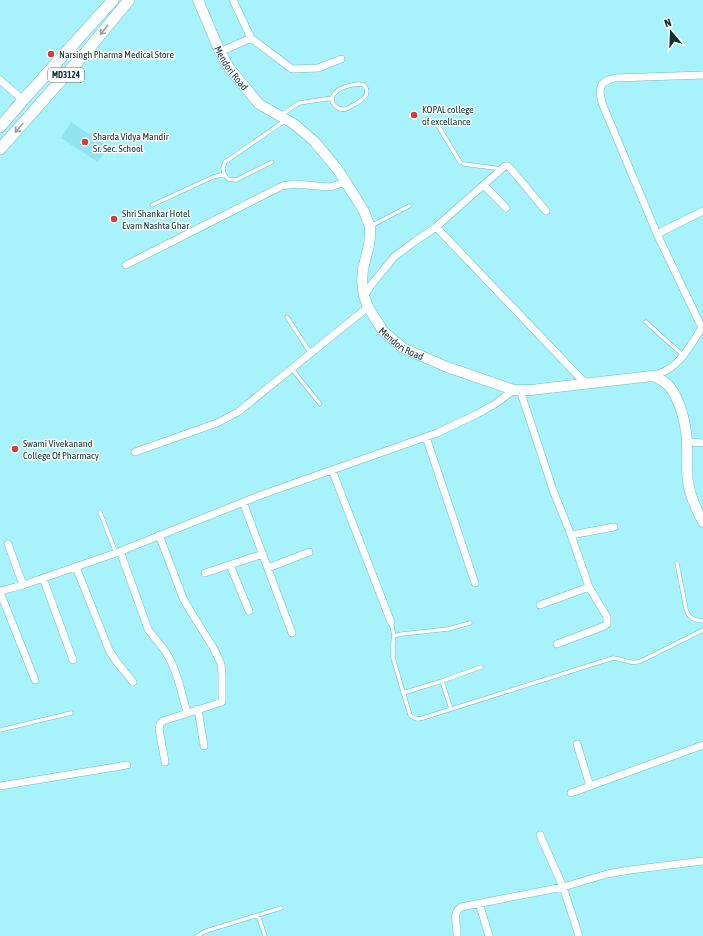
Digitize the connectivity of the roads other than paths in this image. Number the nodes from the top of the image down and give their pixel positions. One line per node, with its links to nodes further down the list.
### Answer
1 (112, 0): 8 (main road)
2 (129, 0): 9 (main road, MD3124, one-way to 9)
3 (198, 0): 6 (main road, Mendori Road)
4 (233, 0): 5 (street)
5 (251, 38): 6 (street); 7 (street)
6 (220, 52): 16 (main road, Mendori Road)
7 (341, 59)
8 (57, 62): 9 (main road); 12 (main road)
9 (68, 72): 13 (main road, MD3124)
10 (703, 75): 32 (street)
11 (0, 80): 15 (street)
12 (35, 86): 13 (main road); 15 (main road)
13 (47, 96): 19 (main road, MD3124, one-way to 19)
14 (332, 98): 14 (lane); 16 (lane)
15 (23, 100): 18 (main road)
16 (283, 118): 22 (lane); 23 (main road, Mendori Road)
17 (437, 124): 21 (lane)
18 (0, 127)
19 (0, 149)
20 (272, 162): 22 (lane)
21 (502, 169): 24 (street); 28 (street)
22 (224, 174): 25 (lane)
23 (346, 182): 30 (main road, Mendori Road); 33 (street)
24 (484, 185): 27 (street); 31 (street)
25 (152, 205)
26 (409, 206): 30 (lane)
27 (506, 208)
28 (546, 210)
29 (703, 211): 32 (street)
30 (370, 227): 34 (main road, Mendori Road)
31 (436, 227): 34 (street); 43 (street)
32 (656, 234): 38 (street)
33 (126, 265)
34 (364, 296): 35 (main road, Mendori Road)
35 (368, 307): 39 (street); 44 (main road, Mendori Road)
36 (287, 317): 39 (lane)
37 (646, 322): 40 (lane)
38 (703, 327): 40 (street)
39 (311, 354): 41 (street)
40 (683, 355): 42 (street)
41 (292, 369): 45 (lane); 49 (street)
42 (652, 376): 43 (main road, Mendori Road); 47 (main road)
43 (586, 384): 44 (main road, Mendori Road)
44 (517, 390): 46 (street); 55 (street)
45 (320, 404)
46 (426, 437): 50 (street); 67 (street)
47 (687, 442): 48 (street); 53 (main road)
48 (703, 443)
49 (136, 452)
50 (332, 470): 51 (street); 74 (street)
51 (243, 502): 56 (street); 60 (street)
52 (100, 512): 58 (lane)
53 (703, 522)
54 (614, 527): 55 (street)
55 (571, 535): 69 (street)
56 (159, 536): 58 (street); 86 (street)
57 (8, 544): 68 (street)
58 (118, 552): 63 (street); 88 (street)
59 (309, 552): 64 (street)
60 (263, 554): 62 (street); 64 (street)
61 (677, 563): 73 (lane)
62 (230, 565): 65 (street); 72 (street)
63 (76, 567): 66 (street); 84 (street)
64 (268, 568): 77 (street)
65 (205, 573)
66 (43, 578): 68 (street); 80 (street)
67 (475, 583)
68 (23, 585): 70 (street)
69 (589, 587): 71 (street); 79 (street)
70 (0, 592): 82 (street)
71 (540, 605)
72 (248, 611)
73 (703, 621)
74 (391, 622): 78 (lane)
75 (470, 623): 78 (lane)
76 (703, 630): 87 (lane)
77 (292, 633)
78 (394, 636): 85 (lane)
79 (557, 644)
80 (73, 660)
81 (481, 667): 83 (lane)
82 (35, 680)
83 (442, 681): 85 (lane); 87 (lane)
84 (133, 682)
85 (403, 693): 87 (lane)
86 (198, 709): 88 (street); 93 (street)
87 (451, 709)
88 (187, 712): 94 (street)
89 (71, 713): 90 (lane)
90 (0, 730)
91 (577, 744): 97 (street)
92 (703, 745): 97 (street)
93 (204, 746)
94 (164, 762)
95 (127, 766): 96 (street)
96 (0, 786)
97 (590, 786): 98 (street)
98 (571, 793)
99 (540, 835): 101 (street)
100 (703, 861): 101 (street)
101 (563, 887): 102 (street); 109 (street)
102 (479, 903): 107 (street); 108 (street)
103 (281, 908): 104 (lane)
104 (258, 915): 105 (lane); 106 (lane)
105 (197, 936)
106 (265, 936)
107 (457, 936)
108 (489, 936)
109 (579, 936)

